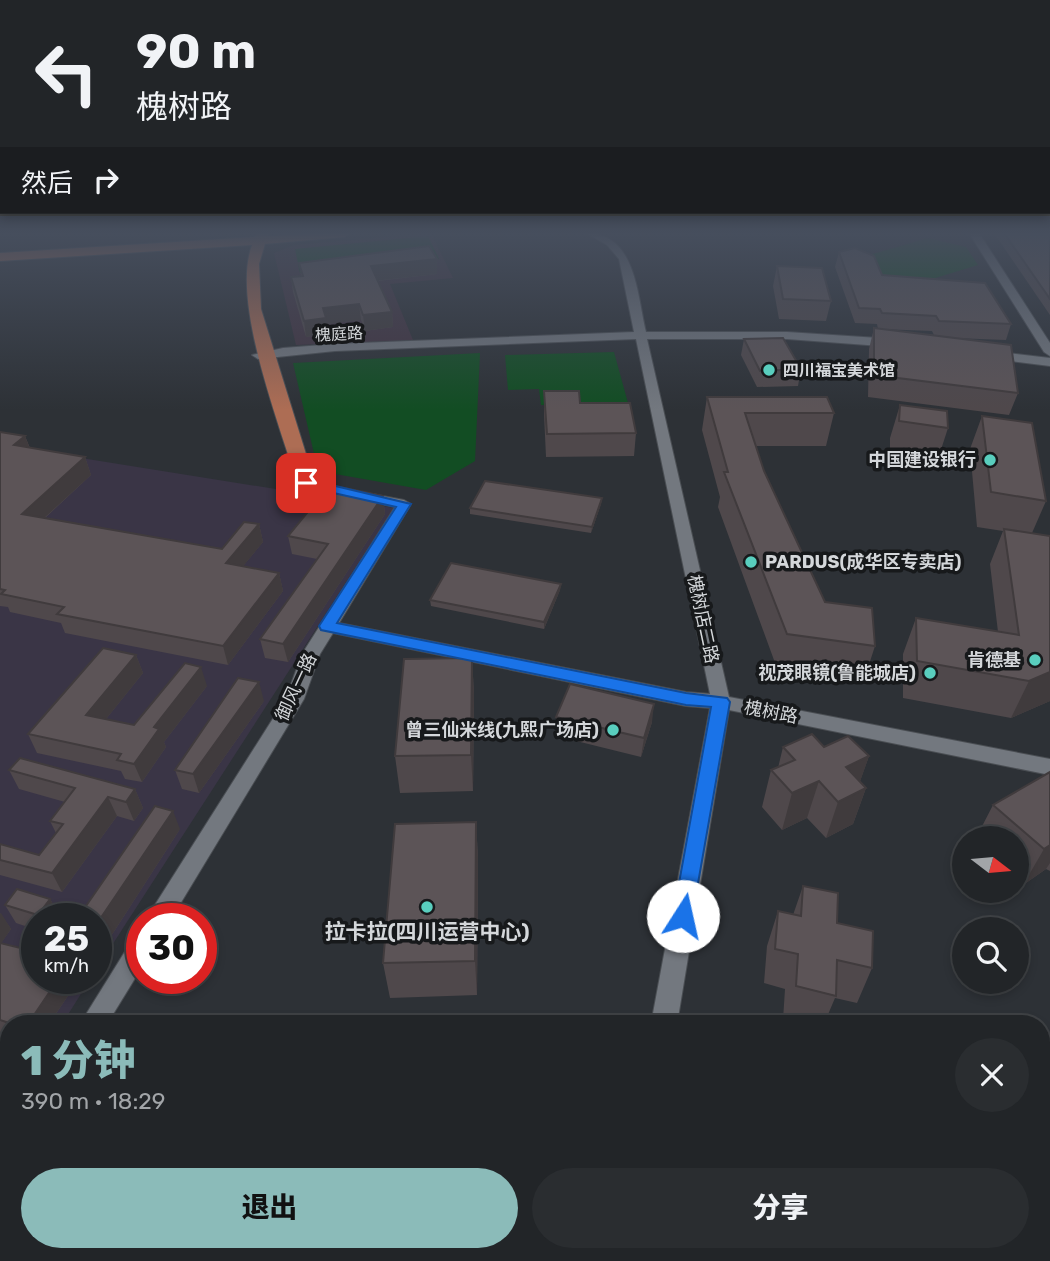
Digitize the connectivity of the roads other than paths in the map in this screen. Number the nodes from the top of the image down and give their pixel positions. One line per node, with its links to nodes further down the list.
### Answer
1 (253, 292): 7 (main road, 御风一路)
2 (632, 292): 4 (street, 槐树店二路)
3 (1012, 292): 6 (street)
4 (642, 334): 5 (street, 槐庭路); 7 (street, 槐庭路); 12 (street, 槐树店二路)
5 (902, 344)
6 (1050, 352)
7 (264, 354): 10 (main road, 御风一路)
8 (983, 354): 9 (street)
9 (1050, 362)
10 (299, 482): 11 (street, 御风一路)
11 (327, 626): 12 (street, 槐树路); 14 (street, 御风一路)
12 (721, 702): 13 (street, 槐树路); 17 (street, 槐树店二路)
13 (1050, 767)
14 (168, 903)
15 (126, 971): 16 (street)
16 (99, 1015)
17 (666, 1015)

